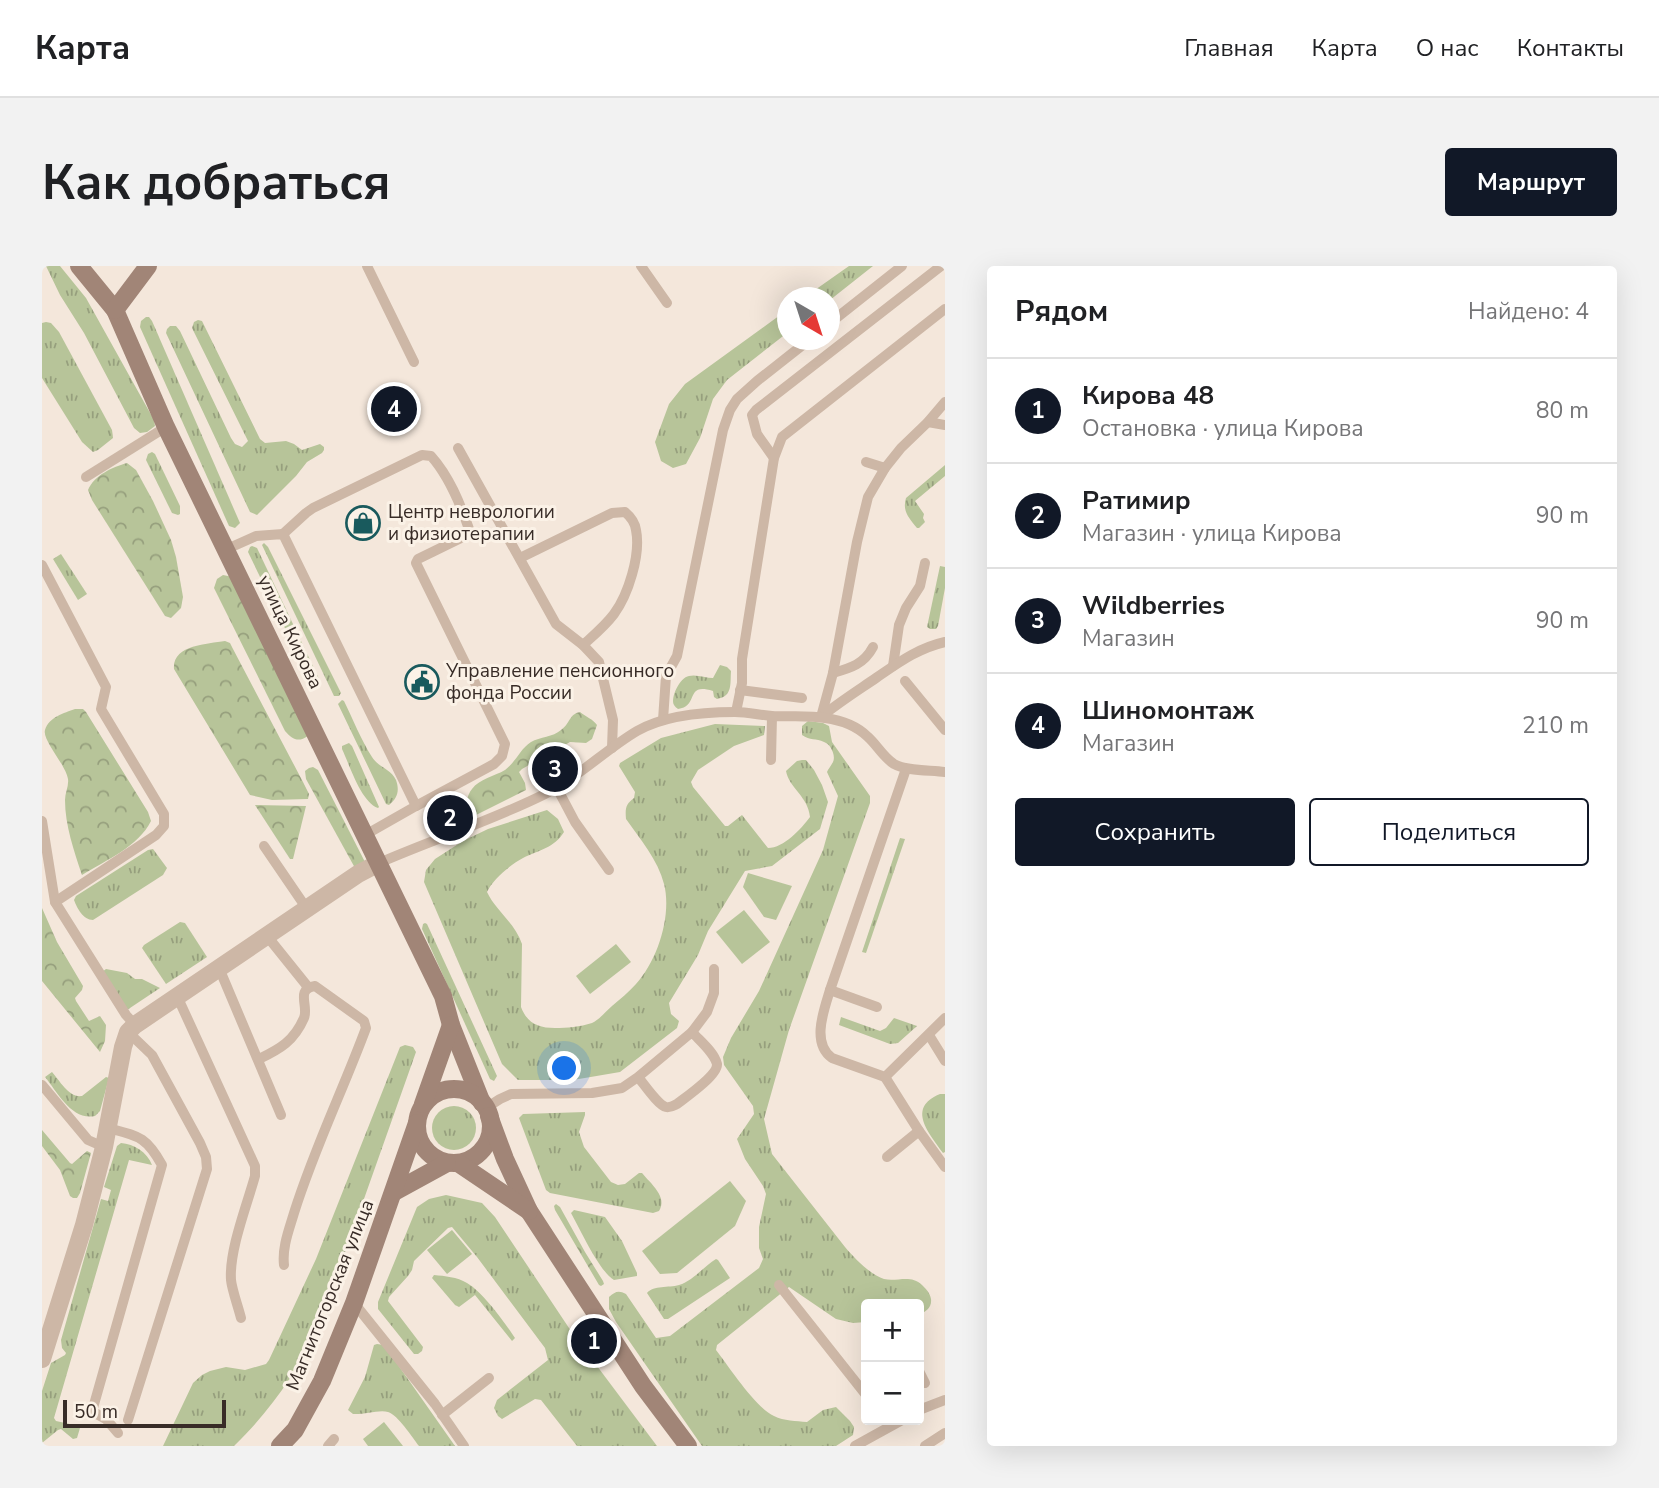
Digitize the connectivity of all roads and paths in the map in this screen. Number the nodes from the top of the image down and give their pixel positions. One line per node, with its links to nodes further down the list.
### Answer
1 (79, 266): 9 (main road, улица Кирова)
2 (148, 266): 9 (main road)
3 (367, 266): 12 (lane)
4 (641, 266): 7 (lane)
5 (902, 266): 10 (lane)
6 (941, 266): 18 (lane)
7 (667, 303)
8 (945, 309): 18 (lane)
9 (115, 310): 16 (main road, улица Кирова)
10 (840, 315)
11 (796, 350): 38 (lane)
12 (414, 362)
13 (945, 402): 14 (lane)
14 (928, 422): 15 (lane); 20 (lane)
15 (945, 425)
16 (166, 427): 21 (lane); 23 (main road, улица Кирова)
17 (458, 448): 24 (lane)
18 (774, 458): 33 (lane)
19 (866, 462): 20 (lane)
20 (884, 468): 31 (lane)
21 (86, 477)
22 (283, 534): 23 (lane); 45 (lane); 45 (lane)
23 (227, 550): 47 (main road, улица Кирова)
24 (520, 558): 28 (lane); 28 (lane)
25 (925, 563): 30 (lane)
26 (42, 565): 51 (lane)
27 (945, 642): 30 (lane)
28 (583, 645): 40 (lane)
29 (873, 646): 31 (lane)
30 (893, 666): 37 (lane)
31 (834, 673): 37 (lane)
32 (905, 681): 39 (lane)
33 (740, 690): 34 (lane); 35 (lane)
34 (802, 698)
35 (736, 712): 36 (lane); 38 (lane)
36 (772, 716): 37 (lane); 41 (lane)
37 (821, 718): 42 (lane)
38 (663, 720): 40 (lane)
39 (945, 730)
40 (612, 748): 44 (lane)
41 (771, 761)
42 (906, 769): 43 (lane); 57 (lane)
43 (945, 772)
44 (557, 788): 49 (lane); 50 (lane)
45 (416, 806): 47 (lane)
46 (42, 821): 51 (lane)
47 (365, 835): 49 (main road, улица Кирова)
48 (264, 846): 52 (lane)
49 (379, 863): 52 (street); 61 (main road, улица Кирова)
50 (610, 870)
51 (55, 902): 62 (lane)
52 (307, 909): 53 (street)
53 (267, 936): 54 (street); 56 (lane)
54 (219, 968): 58 (street); 65 (lane)
55 (714, 969): 63 (lane)
56 (308, 988): 65 (lane); 81 (lane)
57 (830, 990): 59 (lane); 68 (lane)
58 (177, 996): 62 (street); 84 (lane)
59 (877, 1007)
60 (945, 1020): 64 (lane)
61 (451, 1025): 70 (main road, улица Кирова); 72 (main road)
62 (132, 1028): 73 (street); 91 (lane)
63 (691, 1032): 67 (lane); 67 (lane)
64 (929, 1035): 66 (lane); 68 (lane)
65 (259, 1059): 71 (lane)
66 (945, 1061)
67 (638, 1077): 70 (lane)
68 (885, 1077): 74 (lane)
69 (42, 1085): 75 (lane)
70 (486, 1109): 72 (main road); 77 (main road); 80 (main road, улица Кирова)
71 (281, 1115)
72 (418, 1118): 77 (main road); 79 (main road, Магнитогорская улица)
73 (108, 1128): 75 (street); 93 (lane)
74 (919, 1131): 76 (lane); 78 (lane)
75 (104, 1147): 85 (street)
76 (887, 1157)
77 (453, 1163): 79 (main road, Магнитогорская улица); 80 (main road, улица Кирова)
78 (945, 1167)
79 (394, 1192): 83 (main road, Магнитогорская улица)
80 (530, 1211): 97 (main road, улица Кирова)
81 (284, 1265)
82 (779, 1284): 87 (lane)
83 (354, 1303): 90 (lane); 95 (main road, Магнитогорская улица)
84 (241, 1318)
85 (42, 1359)
86 (489, 1378): 90 (lane)
87 (861, 1389)
88 (942, 1402): 89 (lane)
89 (924, 1408)
90 (442, 1415): 96 (lane)
91 (128, 1420)
92 (886, 1425): 98 (lane)
93 (118, 1433)
94 (945, 1433): 99 (lane)
95 (280, 1446)
96 (464, 1446)
97 (688, 1446)
98 (855, 1446)
99 (925, 1446)

